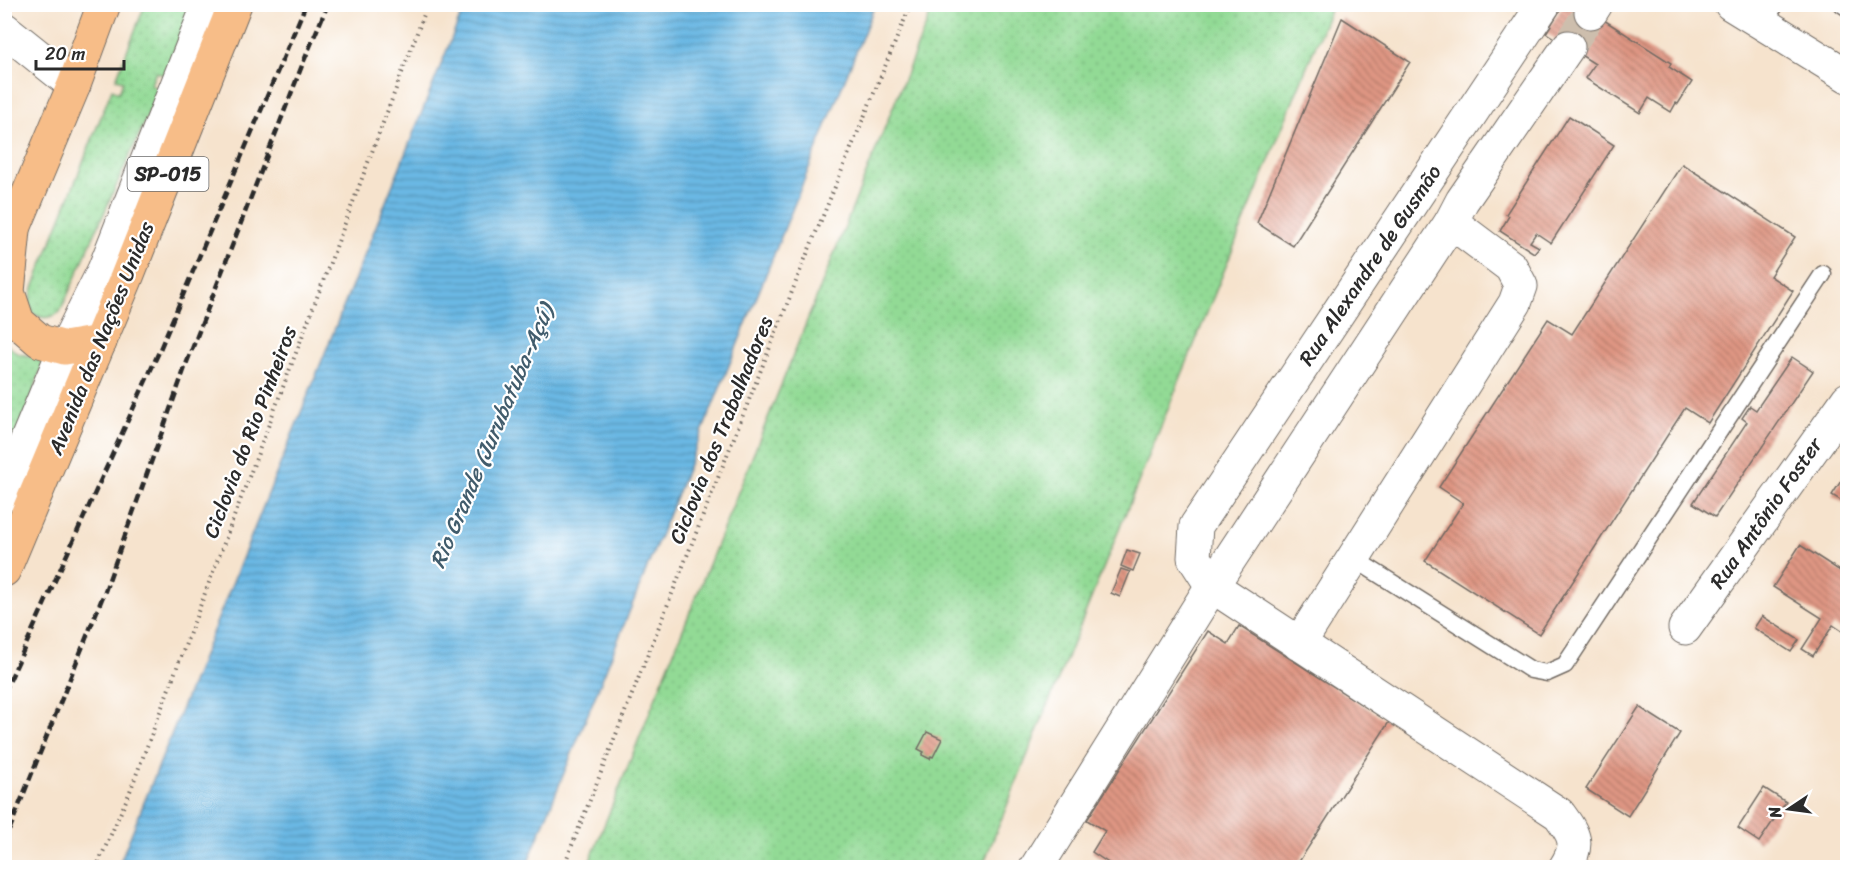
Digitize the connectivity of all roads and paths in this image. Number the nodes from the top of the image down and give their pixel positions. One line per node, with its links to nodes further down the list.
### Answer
1 (104, 4): 14 (highway)
2 (209, 4): 19 (street)
3 (235, 4): 18 (highway, Avenida das Nações Unidas / SP-015)
4 (428, 4): 27 (path, Ciclovia do Rio Pinheiros)
5 (911, 4): 28 (path, Ciclovia dos Trabalhadores)
6 (1544, 4): 24 (street, Rua Alexandre de Gusmão)
7 (1731, 4): 10 (street)
8 (1842, 4): 9 (lane)
9 (1848, 8)
10 (1769, 14): 13 (street)
11 (4, 29): 14 (street)
12 (1568, 47): 15 (street)
13 (1848, 76)
14 (74, 85): 16 (highway)
15 (1451, 222): 22 (street); 24 (street)
16 (9, 241): 19 (highway)
17 (1823, 274): 22 (lane)
18 (100, 342): 19 (highway); 23 (highway, Avenida das Nações Unidas / SP-015)
19 (65, 348): 21 (street)
20 (1848, 399): 25 (street, Rua Antônio Foster)
21 (4, 495)
22 (1353, 558): 26 (street)
23 (4, 570)
24 (1212, 586): 26 (street); 29 (street)
25 (1685, 628)
26 (1299, 644): 30 (street)
27 (96, 867)
28 (563, 867)
29 (1036, 867)
30 (1565, 867)

